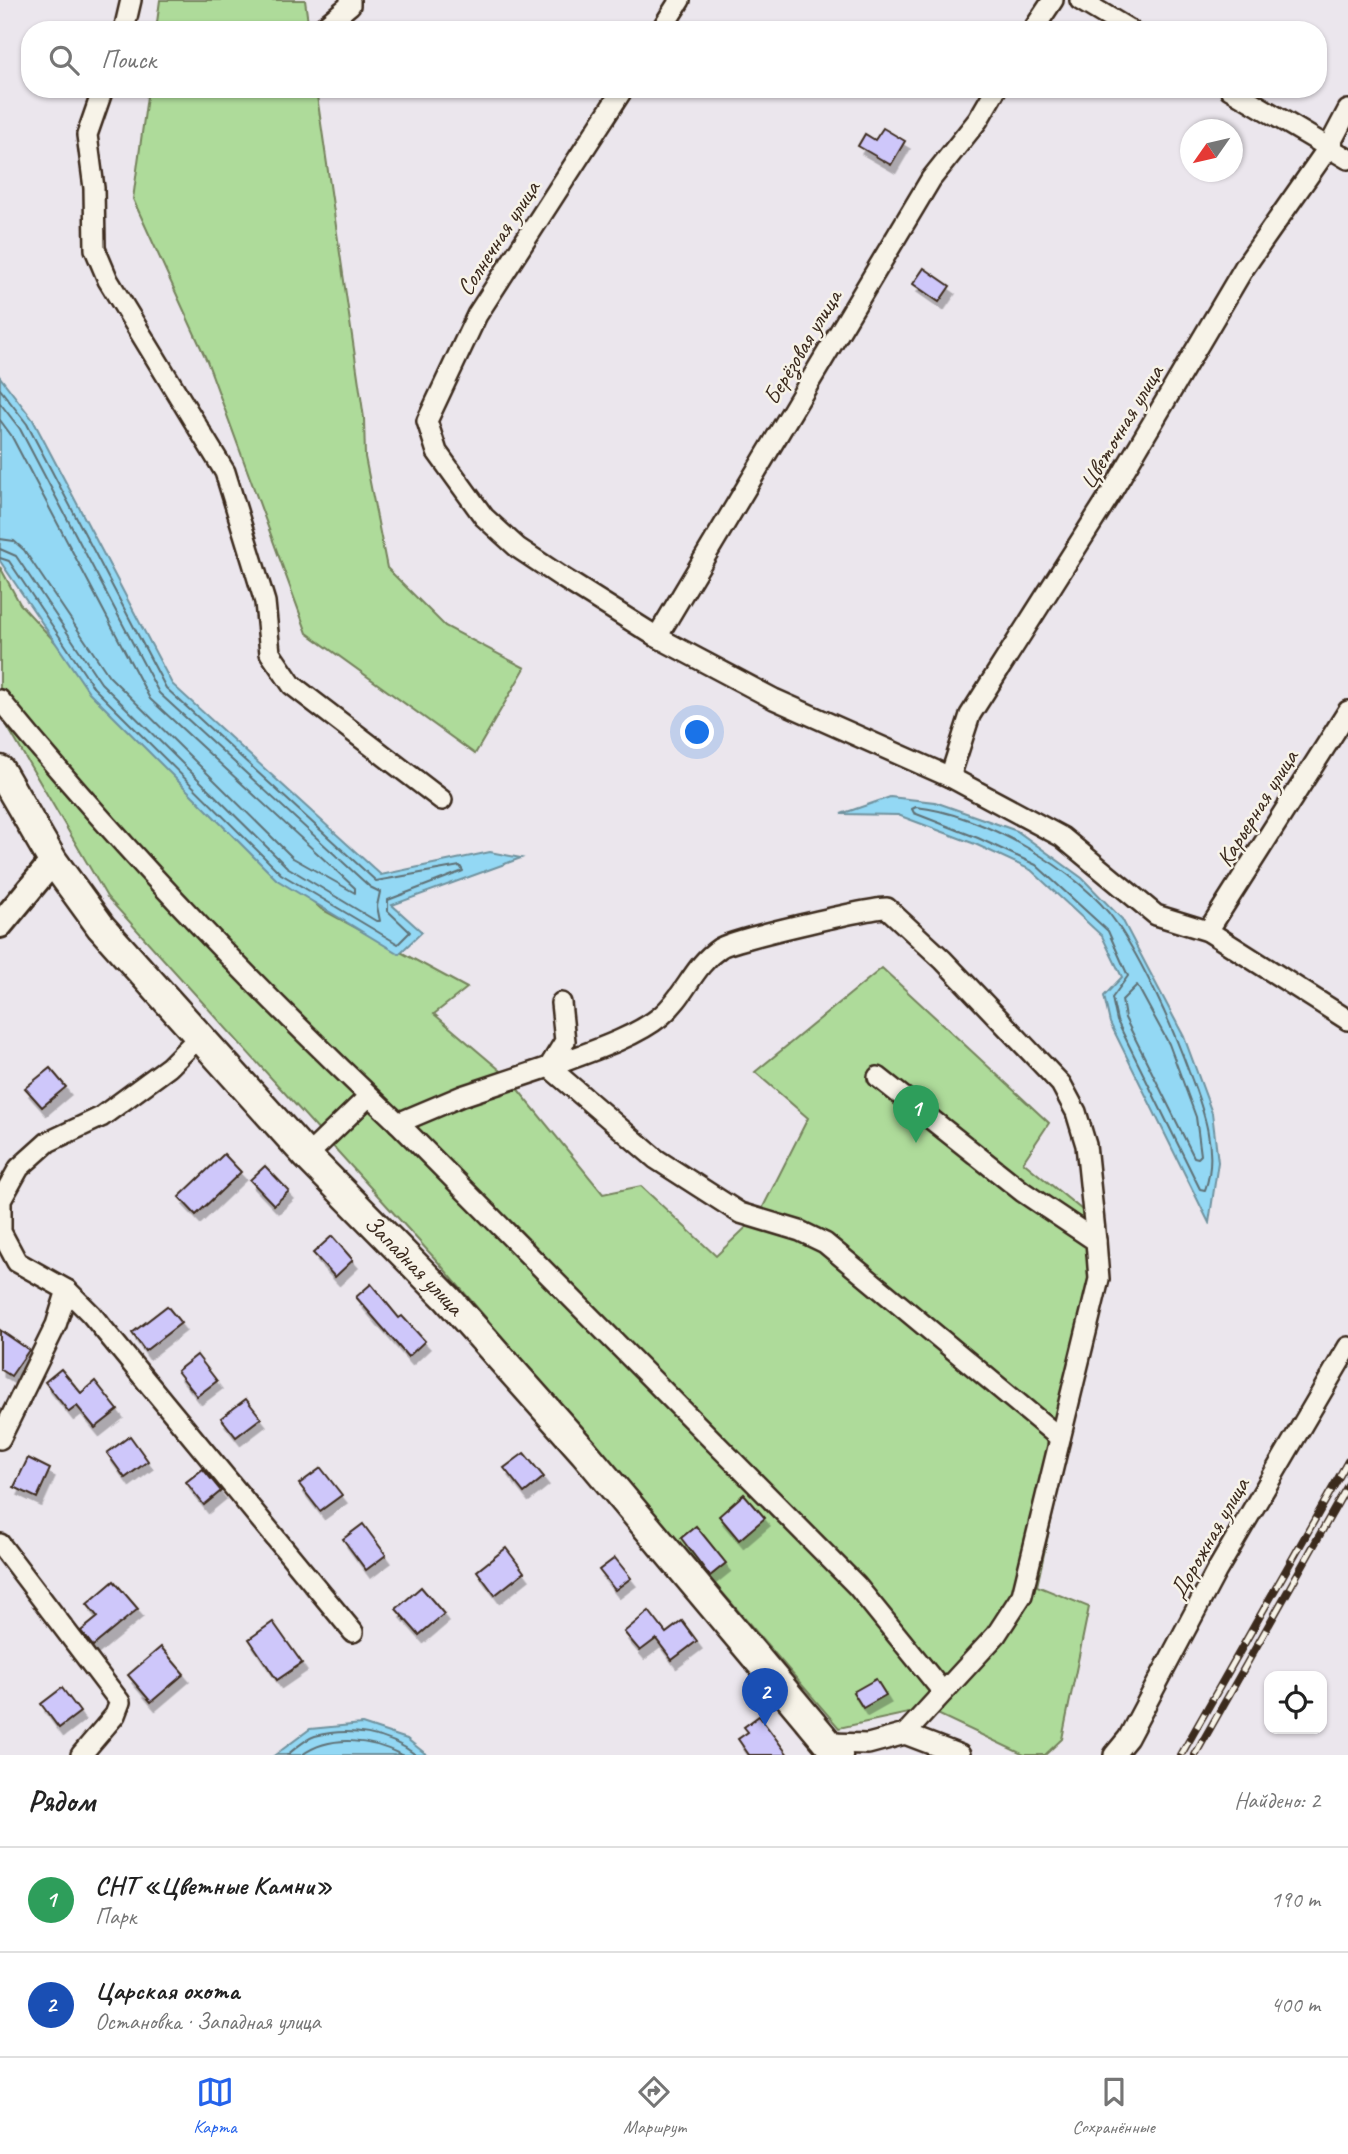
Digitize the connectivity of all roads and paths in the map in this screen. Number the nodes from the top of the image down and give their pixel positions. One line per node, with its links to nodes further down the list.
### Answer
1 (131, 0): 6 (street)
2 (350, 0): 7 (street)
3 (680, 0): 8 (street)
4 (1053, 0): 9 (street)
5 (1080, 0): 10 (street)
6 (126, 21)
7 (331, 21)
8 (667, 21)
9 (1039, 21)
10 (1115, 21)
11 (100, 98): 23 (street)
12 (617, 98): 18 (street, Солнечная улица)
13 (991, 98): 18 (street, Берёзовая улица)
14 (1245, 98): 16 (street)
15 (1348, 110): 16 (street, Цветочная улица)
16 (1328, 148): 17 (street); 22 (street, Цветочная улица)
17 (1348, 159)
18 (657, 636): 22 (street)
19 (0, 700): 32 (street)
20 (1348, 711): 26 (street, Карьерная улица)
21 (0, 770): 24 (main road, Западная улица)
22 (950, 778): 26 (street)
23 (442, 800)
24 (53, 861): 25 (street); 29 (main road, Западная улица)
25 (0, 925)
26 (1208, 931): 28 (street)
27 (561, 1003): 30 (street)
28 (1348, 1020)
29 (198, 1037): 34 (main road, Западная улица); 36 (street)
30 (549, 1067): 33 (street); 35 (street); 38 (street)
31 (878, 1077): 35 (street)
32 (369, 1096): 33 (street); 34 (street)
33 (398, 1123): 42 (street)
34 (307, 1156): 44 (main road, Западная улица)
35 (1096, 1241): 38 (street)
36 (67, 1290): 39 (street); 41 (street)
37 (1348, 1347): 47 (street, Дорожная улица)
38 (1060, 1438): 42 (street)
39 (0, 1439)
40 (0, 1544): 45 (street)
41 (353, 1632)
42 (943, 1692): 43 (street)
43 (905, 1734): 44 (street); 46 (street)
44 (830, 1751)
45 (81, 1755)
46 (960, 1755)
47 (1114, 1755)

